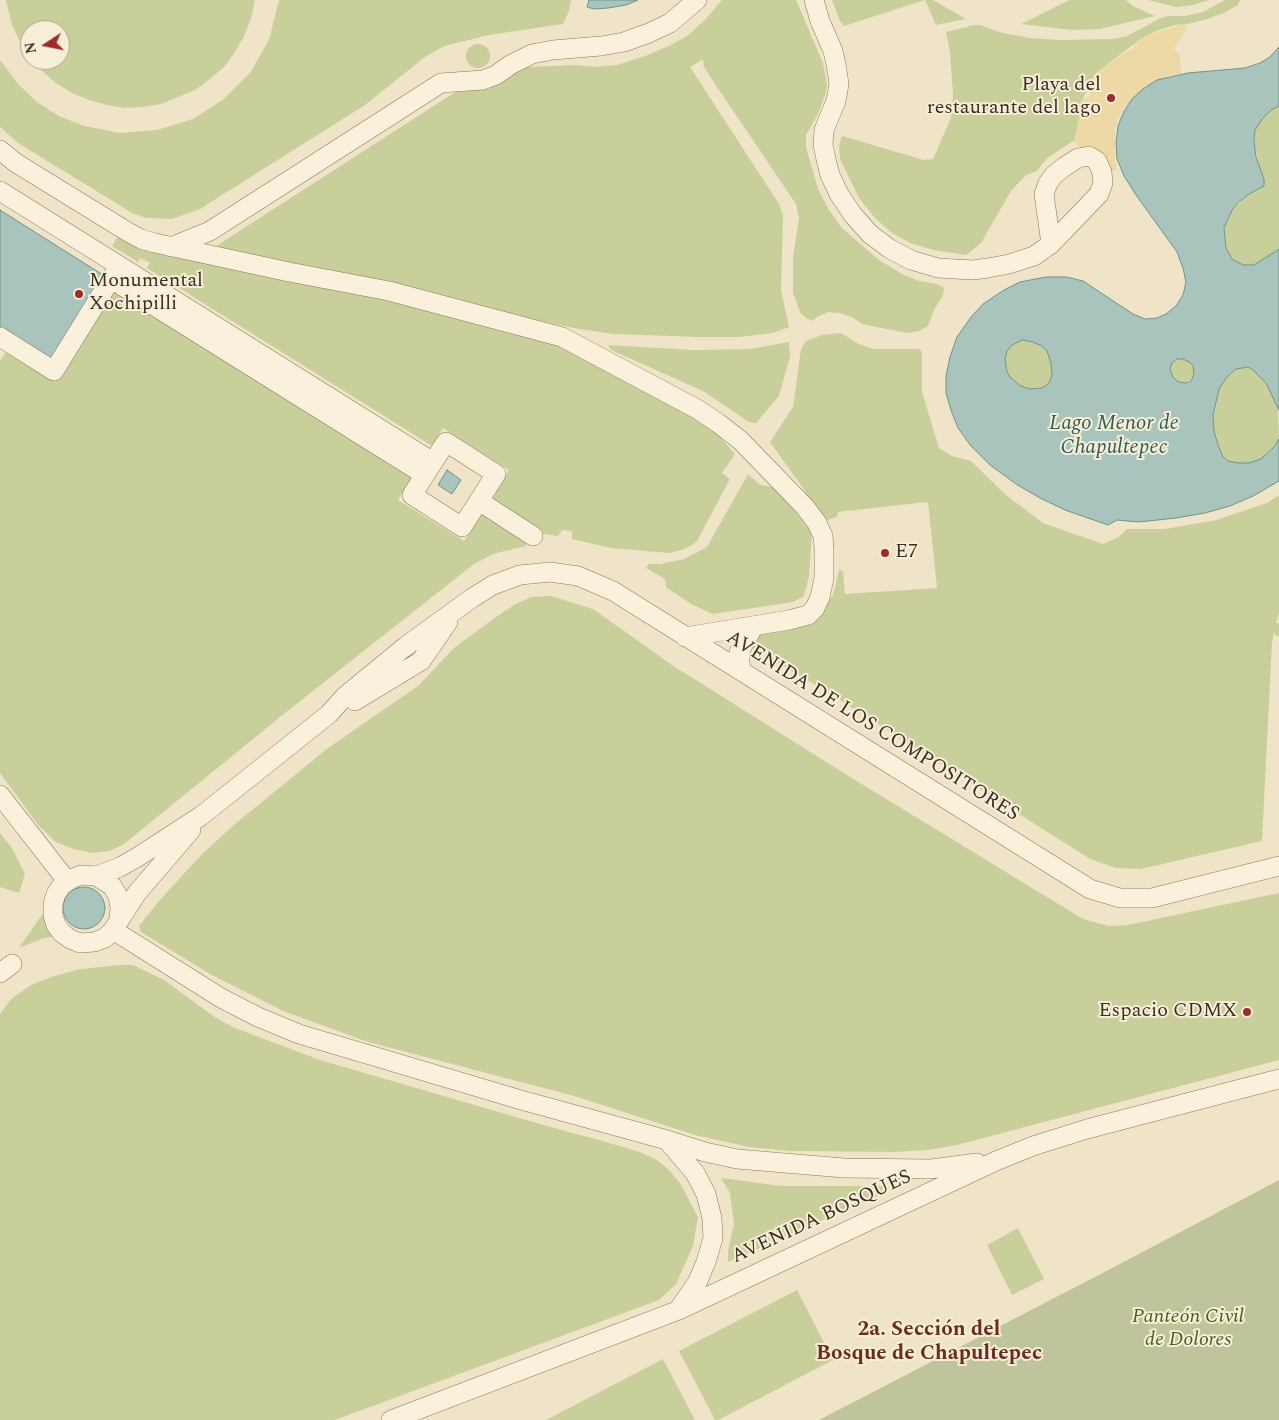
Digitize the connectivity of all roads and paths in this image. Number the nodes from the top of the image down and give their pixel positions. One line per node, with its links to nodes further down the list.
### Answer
1 (697, 0): 6 (street)
2 (814, 0): 5 (street)
3 (0, 150): 6 (street)
4 (0, 191): 7 (street)
5 (1051, 244)
6 (171, 247): 12 (street)
7 (115, 272): 8 (street); 9 (street)
8 (0, 337)
9 (429, 469): 10 (street); 10 (street)
10 (479, 501): 11 (street)
11 (533, 536)
12 (754, 626): 13 (street); 14 (street)
13 (685, 637): 14 (street, AVENIDA DE LOS COMPOSITORES); 16 (street, AVENIDA DE LOS COMPOSITORES)
14 (741, 671): 17 (street, AVENIDA DE LOS COMPOSITORES)
15 (0, 795): 19 (street)
16 (202, 816): 18 (street, AVENIDA DE LOS COMPOSITORES); 20 (street)
17 (1279, 866)
18 (96, 876): 19 (street); 20 (street)
19 (67, 881): 20 (street)
20 (116, 925): 22 (street)
21 (1279, 1079): 23 (street, AVENIDA BOSQUES)
22 (667, 1140): 23 (street); 24 (street)
23 (996, 1161): 24 (street, AVENIDA BOSQUES)
24 (679, 1310): 25 (street, AVENIDA BOSQUES)
25 (391, 1420)

